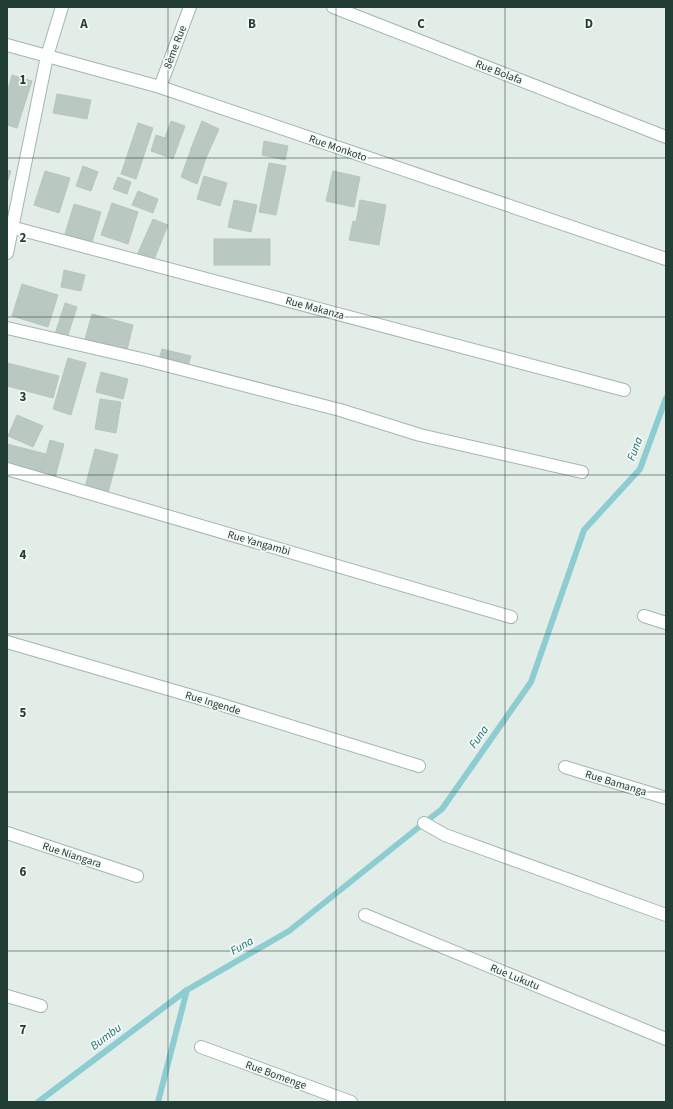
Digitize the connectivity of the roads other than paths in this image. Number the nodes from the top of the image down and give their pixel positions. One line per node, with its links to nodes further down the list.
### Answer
1 (62, 7): 5 (street)
2 (190, 7): 6 (street, 8ème Rue)
3 (333, 7): 7 (street, Rue Bolafa)
4 (7, 45): 5 (street, Rue Monkoto)
5 (47, 56): 6 (street, Rue Monkoto); 8 (street)
6 (160, 87): 10 (street, Rue Monkoto)
7 (666, 137)
8 (10, 227): 9 (street); 12 (street, Rue Makanza)
9 (7, 253)
10 (666, 259)
11 (7, 328): 14 (street)
12 (624, 390)
13 (7, 469): 16 (street, Rue Yangambi)
14 (582, 472)
15 (644, 616): 17 (street)
16 (511, 617)
17 (666, 623)
18 (7, 642): 19 (street, Rue Ingende)
19 (419, 766)
20 (565, 767): 21 (street, Rue Bamanga)
21 (666, 798)
22 (424, 823): 26 (street)
23 (7, 833): 24 (street, Rue Niangara)
24 (137, 876)
25 (365, 915): 29 (street, Rue Lukutu)
26 (666, 915)
27 (7, 996): 28 (street)
28 (41, 1006)
29 (666, 1039)
30 (201, 1047): 31 (street, Rue Bomenge)
31 (351, 1102)

